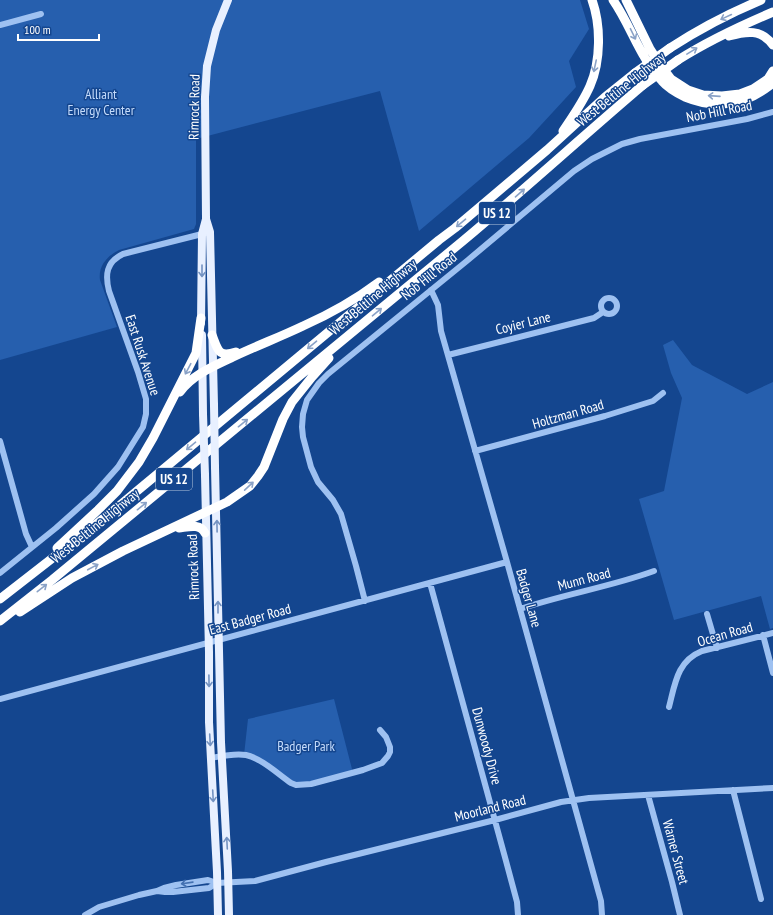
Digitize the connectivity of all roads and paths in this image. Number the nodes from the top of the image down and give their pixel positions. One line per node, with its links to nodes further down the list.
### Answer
1 (228, 0): 15 (main road, Rimrock Road)
2 (592, 0): 14 (highway, one-way to 14)
3 (613, 0): 12 (highway, one-way to 12)
4 (626, 0): 11 (highway, one-way to 4)
5 (761, 0): 14 (highway, West Beltline Highway / US 12, one-way to 14, bridge)
6 (773, 12): 9 (highway, West Beltline Highway / US 12)
7 (41, 14): 8 (street)
8 (0, 25)
9 (707, 43): 10 (highway); 21 (highway, West Beltline Highway / US 12, one-way to 9, bridge)
10 (773, 45)
11 (773, 71)
12 (773, 83)
13 (773, 112): 17 (street, Nob Hill Road)
14 (555, 143): 16 (highway, West Beltline Highway / US 12, one-way to 16)
15 (206, 233): 19 (main road, Rimrock Road, one-way to 19); 20 (main road, Rimrock Road); 34 (street, East Rusk Avenue)
16 (439, 240): 22 (highway); 39 (highway, West Beltline Highway / US 12, one-way to 39)
17 (431, 290): 23 (street, Badger Lane); 40 (street, Nob Hill Road)
18 (603, 312): 23 (street, Coyier Lane)
19 (201, 318): 25 (main road, Rimrock Road); 27 (highway, one-way to 27)
20 (212, 335): 22 (highway); 24 (main road, Rimrock Road)
21 (347, 337): 30 (highway, one-way to 21); 43 (highway, West Beltline Highway / US 12, one-way to 21)
22 (262, 344): 24 (highway)
23 (448, 355): 29 (street, Badger Lane)
24 (213, 367): 25 (highway); 30 (main road, Rimrock Road, bridge)
25 (203, 373): 27 (highway); 31 (main road, Rimrock Road, bridge)
26 (663, 393): 29 (street, Holtzman Road)
27 (168, 409): 39 (highway)
28 (0, 441): 34 (street)
29 (476, 451): 35 (street, Badger Lane)
30 (216, 507): 31 (highway); 47 (main road, Rimrock Road, one-way to 30)
31 (205, 512): 32 (highway); 33 (main road, Rimrock Road)
32 (169, 529): 33 (highway); 44 (highway, one-way to 32)
33 (205, 533): 48 (main road, Rimrock Road)
34 (32, 548): 37 (street, East Rusk Avenue)
35 (507, 562): 38 (street, East Badger Road); 41 (street, Badger Lane)
36 (654, 571): 41 (street, Munn Road)
37 (0, 573)
38 (430, 583): 40 (street, East Badger Road); 60 (street, Dunwoody Drive)
39 (1, 598)
40 (365, 601): 47 (street, East Badger Road)
41 (520, 609): 59 (street, Badger Lane)
42 (707, 614): 49 (street)
43 (0, 620)
44 (0, 624)
45 (773, 633): 46 (street, Ocean Road)
46 (763, 635): 49 (street, Ocean Road); 50 (street)
47 (218, 640): 48 (street, East Badger Road); 54 (main road, Rimrock Road)
48 (208, 642): 51 (street, East Badger Road); 55 (main road, Rimrock Road, one-way to 55)
49 (717, 648): 52 (street, Ocean Road)
50 (773, 673)
51 (0, 699)
52 (669, 707)
53 (380, 730): 54 (street)
54 (222, 756): 55 (street); 61 (main road, Rimrock Road, one-way to 54)
55 (211, 758): 62 (main road, Rimrock Road, one-way to 62)
56 (773, 788): 57 (street, Moorland Road)
57 (733, 790): 58 (street, Moorland Road); 63 (street)
58 (648, 795): 59 (street, Moorland Road); 69 (street, Warner Street)
59 (573, 800): 60 (street, Moorland Road); 68 (street, Badger Lane)
60 (495, 820): 61 (street, Moorland Road); 67 (street, Dunwoody Drive)
61 (228, 882): 62 (street, Moorland Road); 66 (main road, Rimrock Road)
62 (218, 883): 64 (street, Moorland Road); 65 (main road, Rimrock Road)
63 (761, 898)
64 (85, 915)
65 (218, 915)
66 (229, 915)
67 (518, 915)
68 (602, 915)
69 (680, 915)

